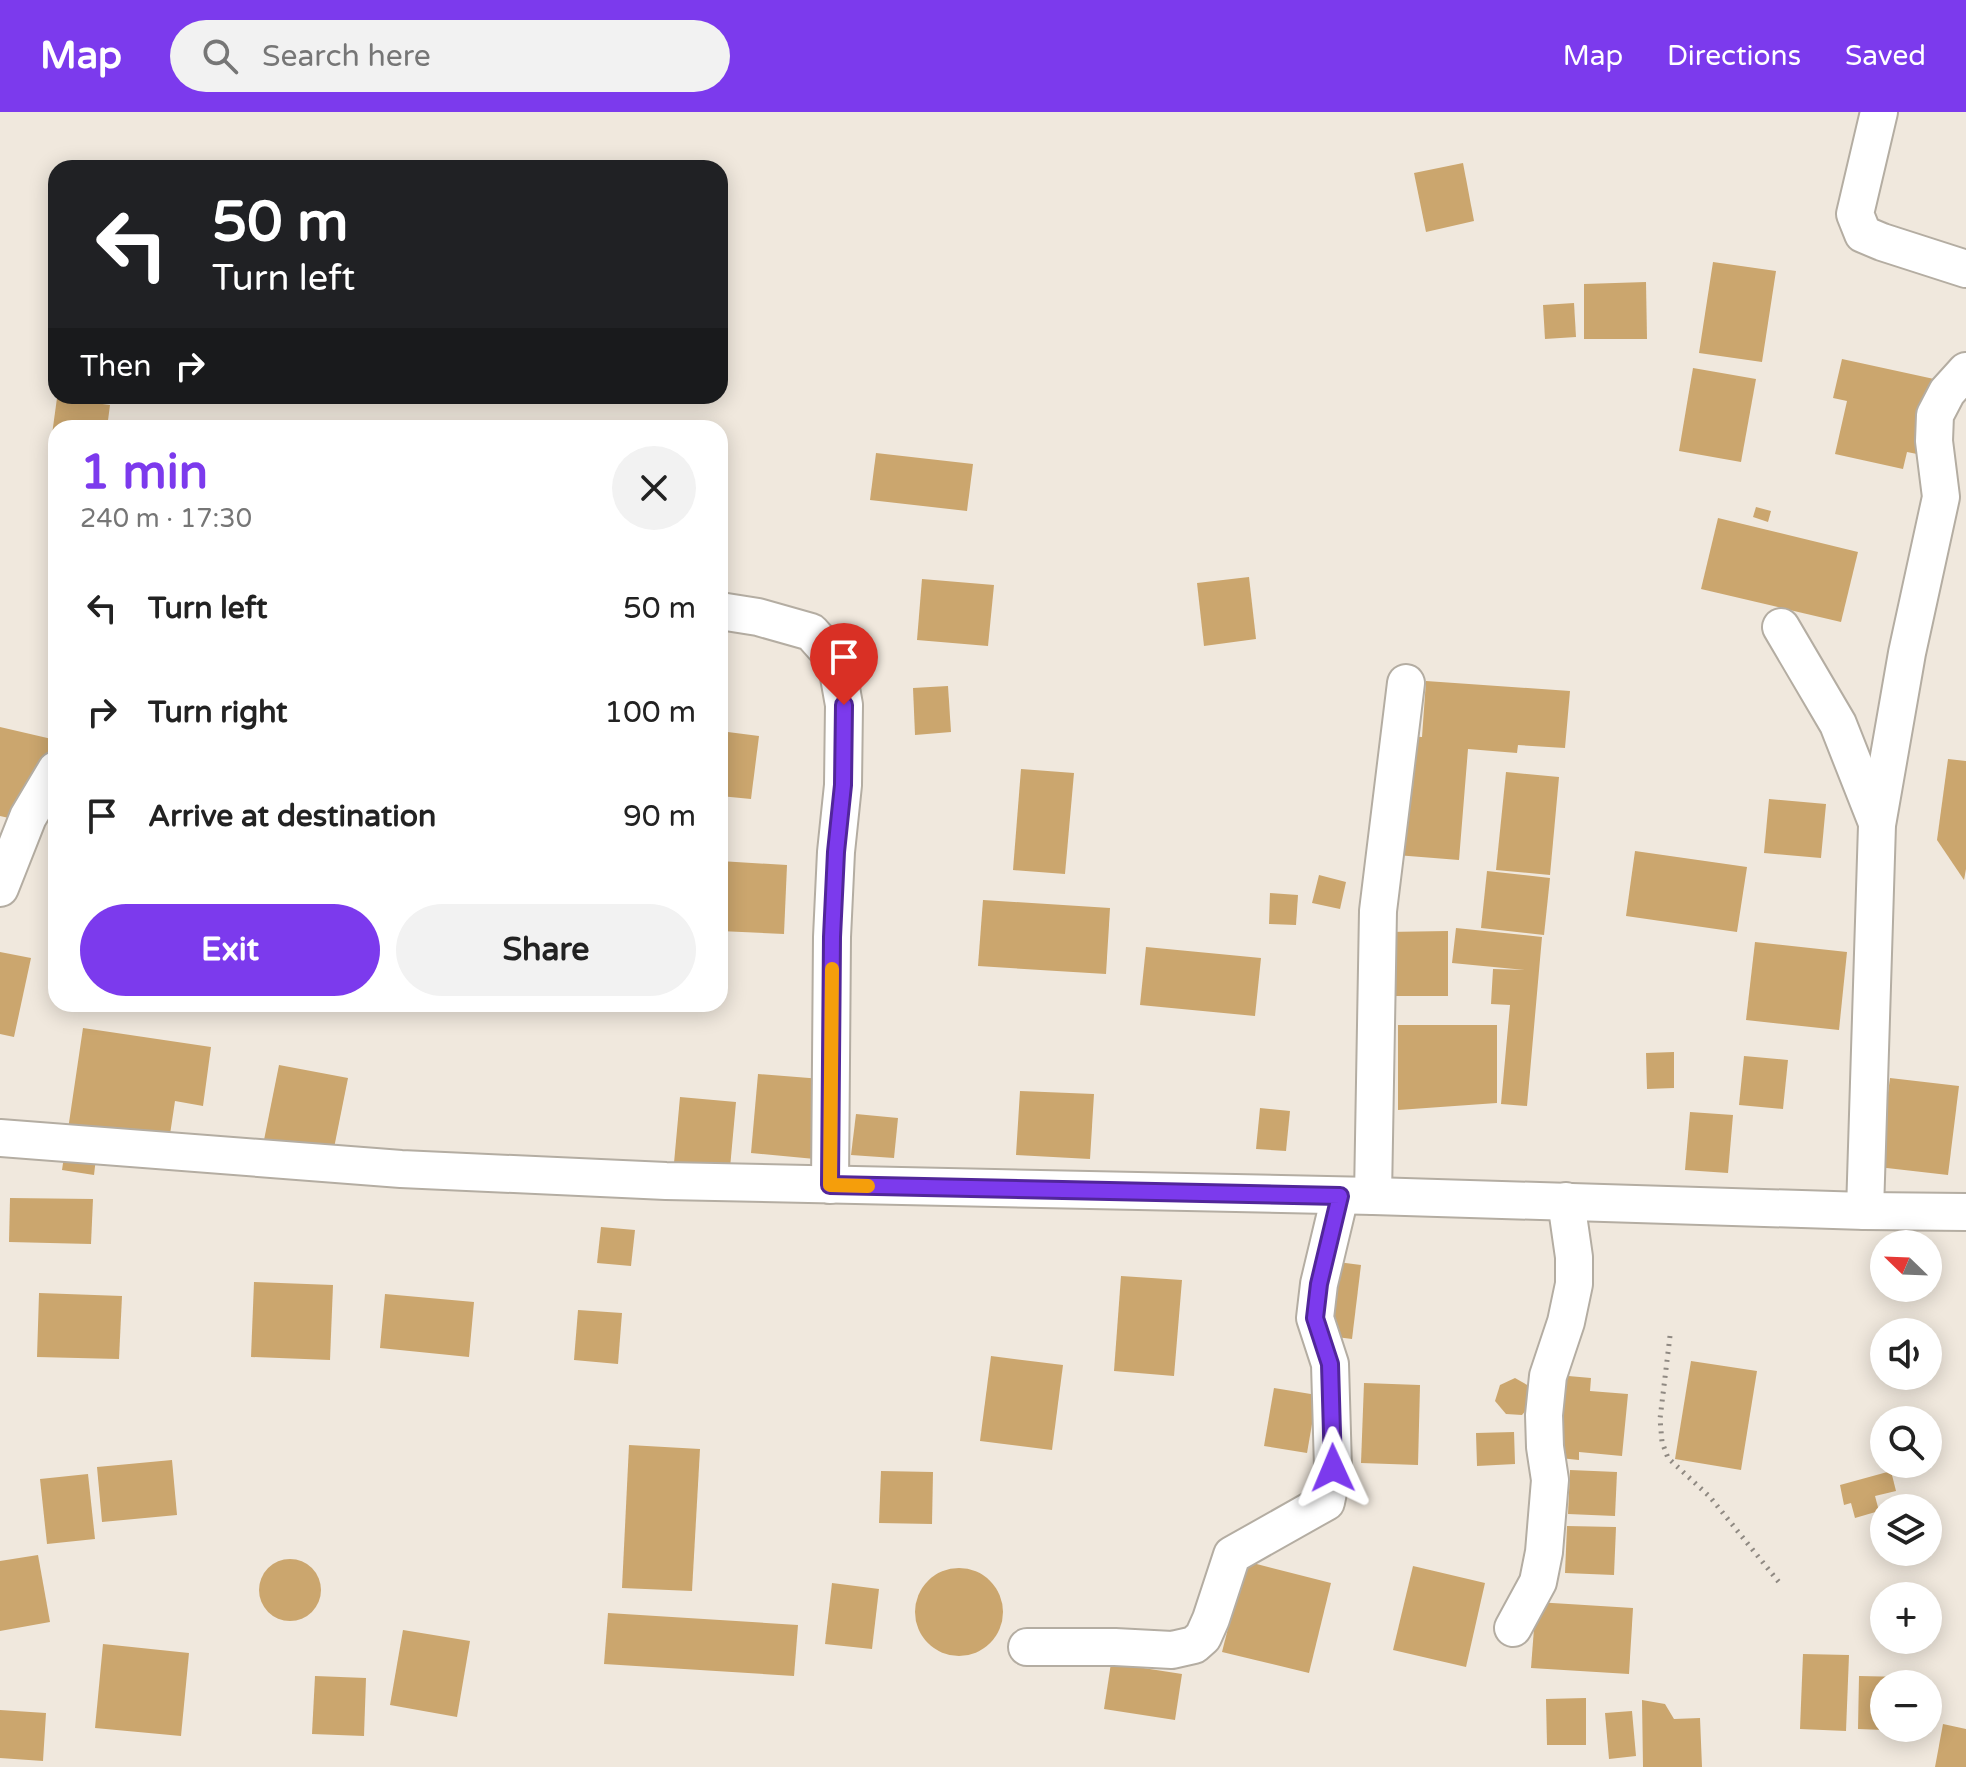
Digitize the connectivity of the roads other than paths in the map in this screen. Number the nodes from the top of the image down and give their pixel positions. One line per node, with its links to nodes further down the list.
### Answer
1 (1879, 112): 2 (street)
2 (1966, 269)
3 (1966, 371): 8 (street)
4 (728, 612): 11 (street)
5 (1781, 627): 8 (street)
6 (1406, 683): 12 (street)
7 (48, 783): 9 (street)
8 (1877, 825): 14 (street)
9 (0, 888)
10 (0, 1138): 11 (street)
11 (830, 1185): 12 (street)
12 (1356, 1196): 13 (street); 17 (street)
13 (1566, 1201): 14 (street); 16 (street)
14 (1865, 1211): 15 (street)
15 (1966, 1212)
16 (1513, 1628)
17 (1027, 1647)

